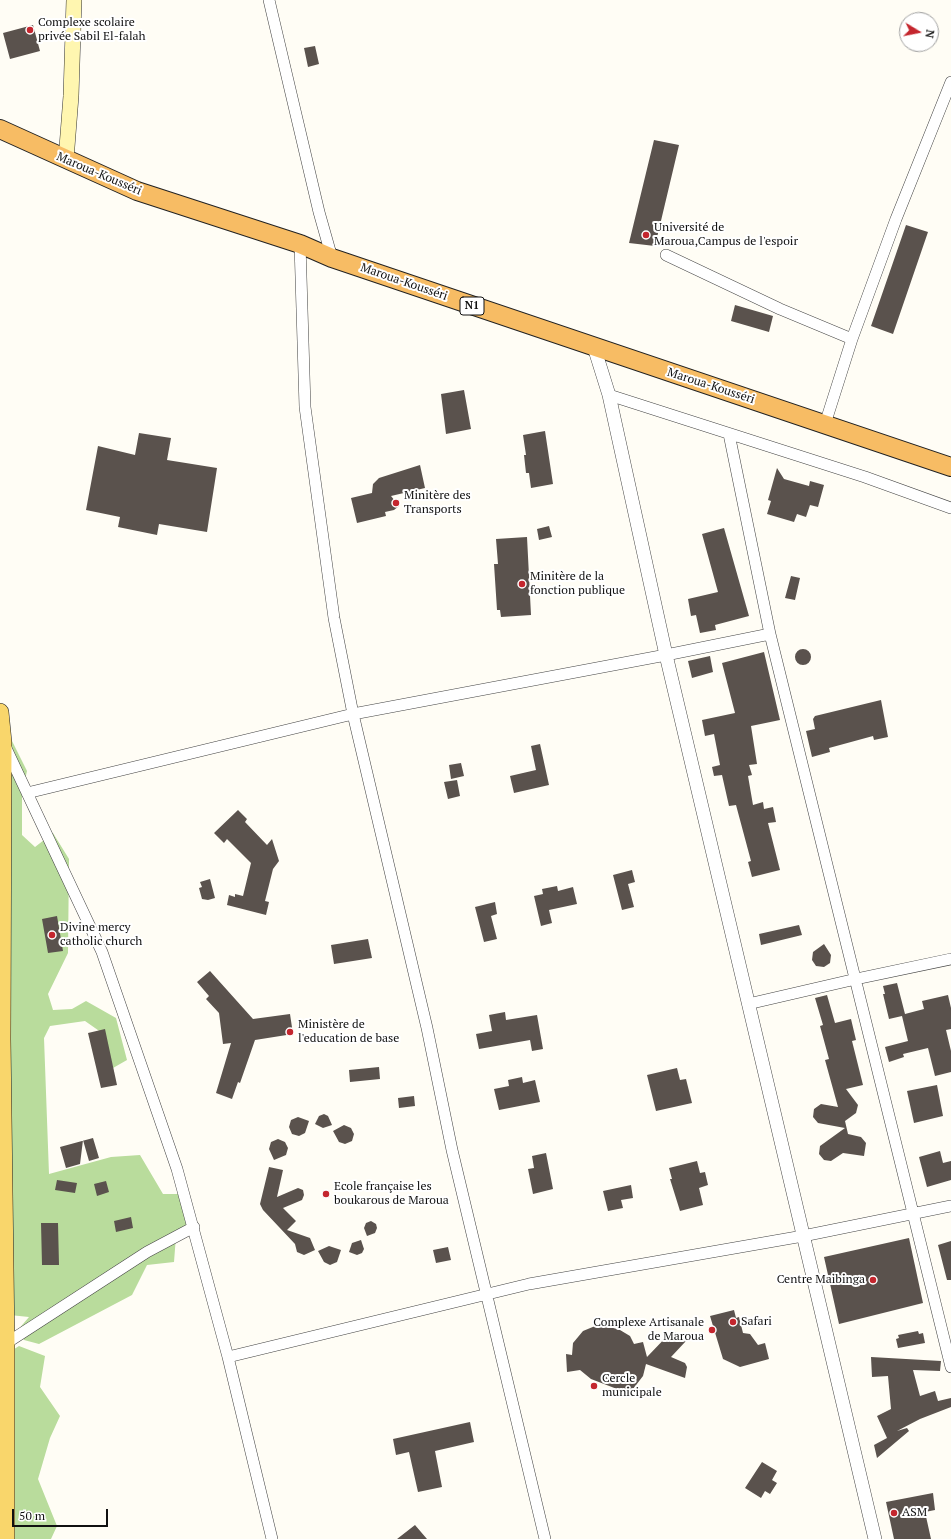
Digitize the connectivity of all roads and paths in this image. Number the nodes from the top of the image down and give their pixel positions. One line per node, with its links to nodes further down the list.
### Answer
1 (74, 0): 5 (main road)
2 (269, 0): 8 (street)
3 (951, 82): 9 (street)
4 (0, 129): 5 (highway, Maroua-Kousséri / N1)
5 (66, 160): 6 (highway, Maroua-Kousséri / N1)
6 (300, 244): 8 (highway, Maroua-Kousséri / N1); 19 (street)
7 (666, 255): 9 (street)
8 (332, 258): 10 (highway, Maroua-Kousséri / N1)
9 (852, 339): 12 (street)
10 (594, 347): 11 (street); 12 (highway, Maroua-Kousséri / N1)
11 (609, 395): 13 (street); 17 (street)
12 (825, 424): 14 (highway, Maroua-Kousséri / N1)
13 (729, 434): 15 (street); 16 (street)
14 (951, 466)
15 (951, 508)
16 (770, 634): 17 (street); 23 (street)
17 (666, 655): 19 (street); 24 (street)
18 (0, 712): 20 (main road)
19 (353, 714): 21 (street); 29 (street)
20 (2, 739): 21 (street); 30 (main road)
21 (27, 793): 27 (street)
22 (951, 959): 23 (street)
23 (856, 979): 24 (street); 26 (street)
24 (748, 1004): 28 (street)
25 (951, 1206): 26 (street)
26 (913, 1215): 28 (street); 32 (street)
27 (194, 1228): 30 (street); 31 (street)
28 (803, 1236): 29 (street); 36 (street)
29 (485, 1294): 31 (street); 35 (street)
30 (3, 1346): 33 (main road)
31 (228, 1357): 34 (street)
32 (951, 1367)
33 (6, 1539)
34 (272, 1539)
35 (545, 1539)
36 (875, 1539)

